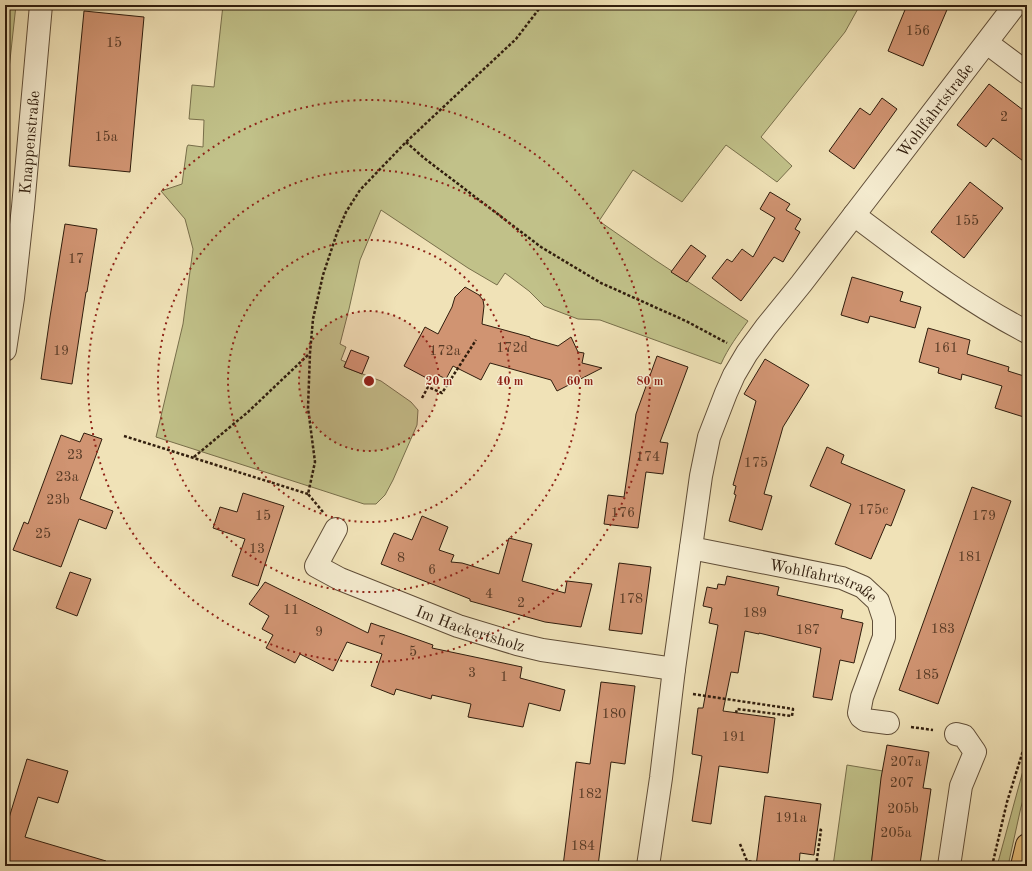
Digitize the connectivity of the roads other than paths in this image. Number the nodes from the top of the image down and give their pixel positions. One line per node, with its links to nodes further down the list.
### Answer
1 (41, 5): 7 (street, Knappenstraße)
2 (1015, 5): 3 (street, Wohlfahrtstraße)
3 (987, 42): 4 (street); 5 (street, Wohlfahrtstraße)
4 (1027, 73)
5 (854, 215): 6 (street); 9 (street, Wohlfahrtstraße)
6 (1027, 332)
7 (5, 350)
8 (336, 529): 10 (street, Im Hackertsholz)
9 (691, 548): 10 (street, Wohlfahrtstraße); 11 (street, Wohlfahrtstraße)
10 (674, 669): 14 (street, Wohlfahrtstraße)
11 (888, 723)
12 (956, 734): 15 (street)
13 (1027, 846): 16 (main road)
14 (648, 866)
15 (949, 866)
16 (1022, 866)

